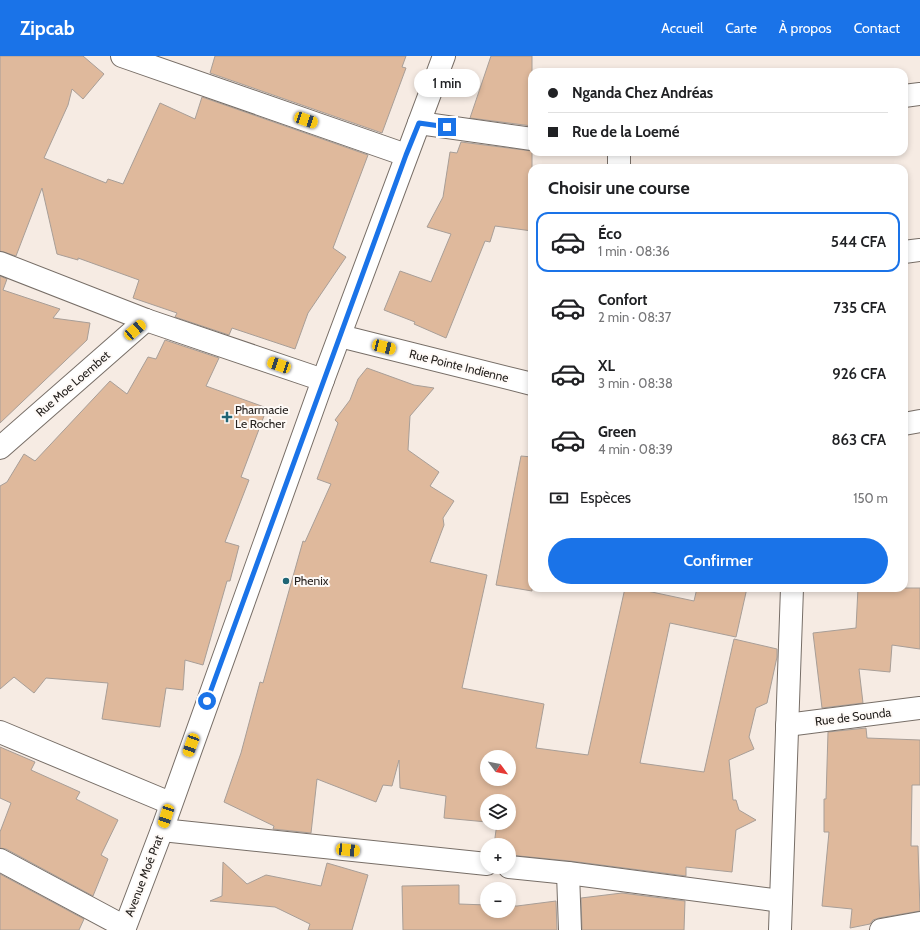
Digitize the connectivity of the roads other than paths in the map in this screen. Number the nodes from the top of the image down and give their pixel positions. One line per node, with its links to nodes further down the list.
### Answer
1 (122, 56): 7 (street)
2 (444, 56): 5 (street, Avenue Moé Prat)
3 (920, 94): 4 (street)
4 (908, 96)
5 (419, 123): 6 (street); 7 (street, Avenue Moé Prat)
6 (528, 138)
7 (406, 155): 12 (street, Avenue Moé Prat)
8 (920, 250): 9 (street)
9 (908, 252)
10 (0, 263): 11 (street)
11 (146, 320): 13 (street); 17 (street, Rue Moe Loembet)
12 (340, 336): 13 (street, Avenue Moé Prat); 14 (street, Rue Pointe Indienne)
13 (323, 380): 22 (street, Avenue Moé Prat)
14 (528, 383)
15 (920, 421): 16 (street)
16 (908, 423)
17 (0, 448)
18 (792, 592): 20 (street)
19 (920, 708): 20 (street, Rue de Sounda)
20 (787, 725): 28 (street)
21 (0, 732): 22 (street)
22 (170, 803): 23 (street, Avenue Moé Prat)
23 (162, 830): 25 (street); 30 (street, Avenue Moé Prat)
24 (0, 860): 30 (street)
25 (480, 863)
26 (516, 868): 27 (street)
27 (568, 873): 28 (street); 31 (street)
28 (781, 901): 32 (street)
29 (920, 923): 33 (street)
30 (124, 928)
31 (570, 930)
32 (780, 930)
33 (881, 930)

